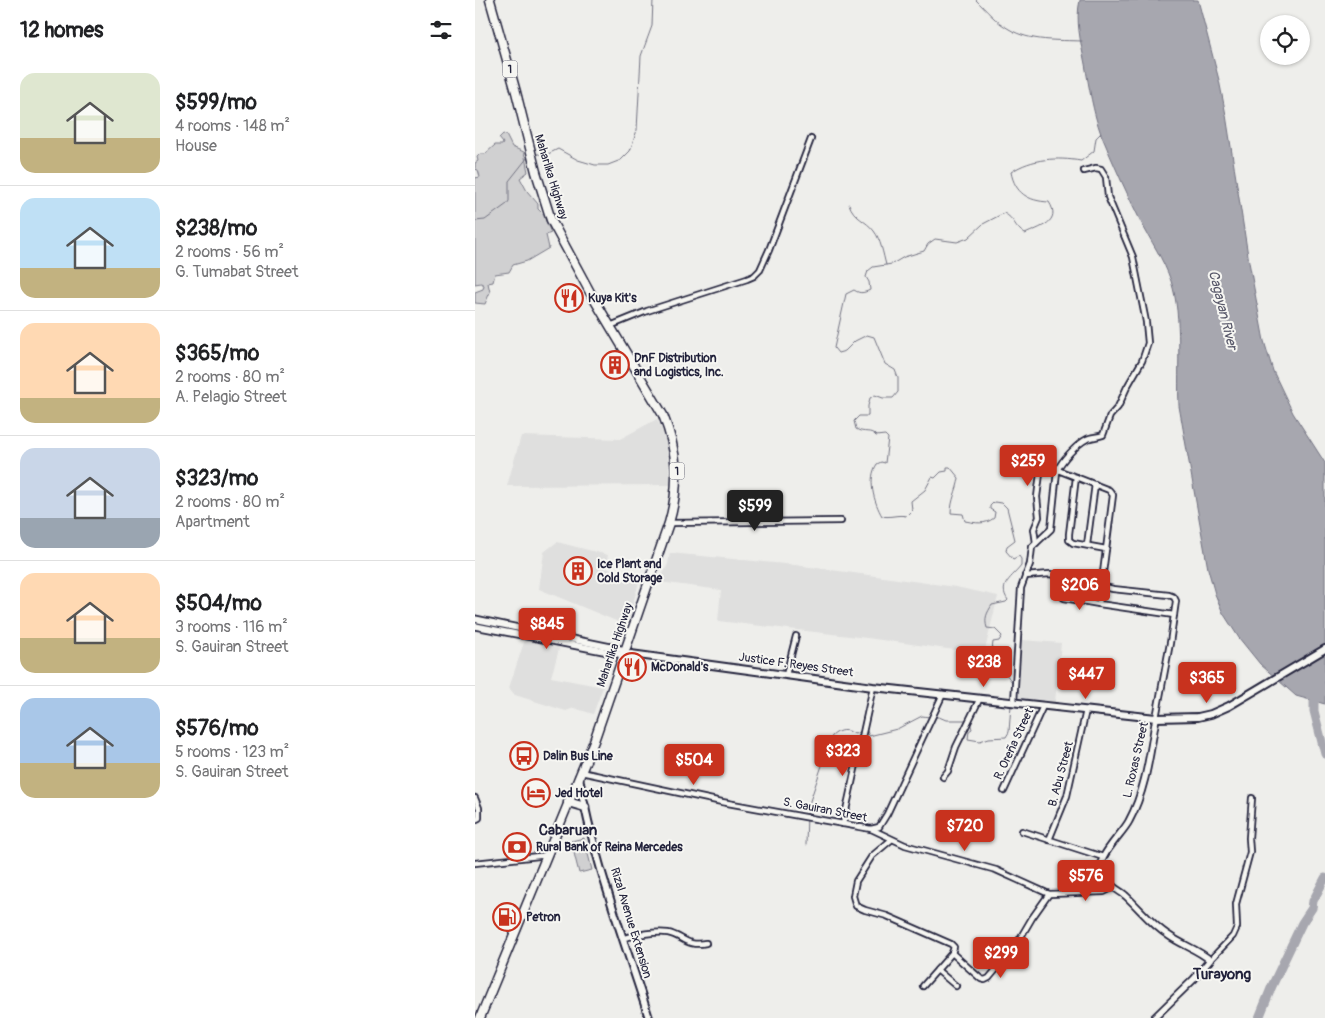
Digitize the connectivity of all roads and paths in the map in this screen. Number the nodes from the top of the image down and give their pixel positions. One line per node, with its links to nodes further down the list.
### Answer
1 (490, 0): 4 (main road, Maharlika Highway / 1)
2 (811, 139): 4 (street)
3 (1084, 170): 5 (street)
4 (610, 326): 9 (main road, Maharlika Highway / 1)
5 (1057, 471): 6 (street); 10 (street); 10 (street)
6 (1076, 477): 7 (street); 11 (street)
7 (1095, 484): 11 (street); 12 (street)
8 (841, 521): 9 (street)
9 (669, 523): 22 (main road, Maharlika Highway / 1)
10 (1036, 543): 13 (street)
11 (1087, 545): 12 (street)
12 (1106, 549): 14 (street)
13 (1025, 576): 14 (street); 27 (street)
14 (1101, 586): 16 (street); 17 (street)
15 (1064, 598): 16 (street)
16 (1099, 604): 17 (street)
17 (1174, 615): 30 (street)
18 (475, 619): 22 (street)
19 (475, 626): 22 (street)
20 (796, 636): 23 (street)
21 (1325, 649): 30 (main road, Justice F. Reyes Street)
22 (627, 653): 23 (main road, Justice F. Reyes Street); 31 (main road, Maharlika Highway / 1)
23 (786, 675): 24 (main road, Justice F. Reyes Street)
24 (873, 687): 25 (main road, Justice F. Reyes Street); 39 (street)
25 (943, 694): 26 (main road, Justice F. Reyes Street); 40 (street)
26 (979, 698): 27 (main road, Justice F. Reyes Street); 32 (street)
27 (1012, 702): 28 (main road, Justice F. Reyes Street)
28 (1043, 706): 29 (main road, Justice F. Reyes Street); 33 (street, R. Oreña Street)
29 (1086, 710): 30 (main road, Justice F. Reyes Street); 43 (street, B. Abu Street)
30 (1156, 718): 45 (street, L. Roxas Street)
31 (580, 774): 36 (main road, Maharlika Highway / 1); 37 (main road, Rizal Avenue Extension); 39 (street, S. Gauiran Street)
32 (943, 777)
33 (1004, 791)
34 (475, 798): 38 (street)
35 (1252, 798): 52 (street)
36 (568, 802): 37 (main road); 44 (main road, Maharlika Highway / 1)
37 (585, 807): 49 (main road, Rizal Avenue Extension)
38 (475, 820)
39 (843, 824): 40 (street, S. Gauiran Street)
40 (871, 829): 42 (street, S. Gauiran Street)
41 (1022, 831): 43 (street)
42 (891, 840): 48 (street, S. Gauiran Street); 51 (street)
43 (1049, 840): 45 (street)
44 (548, 855): 46 (street); 56 (main road, Maharlika Highway / 1)
45 (1103, 857): 47 (street)
46 (475, 863)
47 (1114, 887): 48 (street, S. Gauiran Street); 52 (street)
48 (1049, 894): 51 (street)
49 (624, 938): 50 (street); 57 (main road, Rizal Avenue Extension)
50 (706, 943)
51 (952, 953): 53 (street)
52 (1210, 960): 58 (street)
53 (937, 970): 54 (street); 55 (street)
54 (923, 986)
55 (956, 986)
56 (480, 1018)
57 (649, 1018)
58 (1154, 1018)

